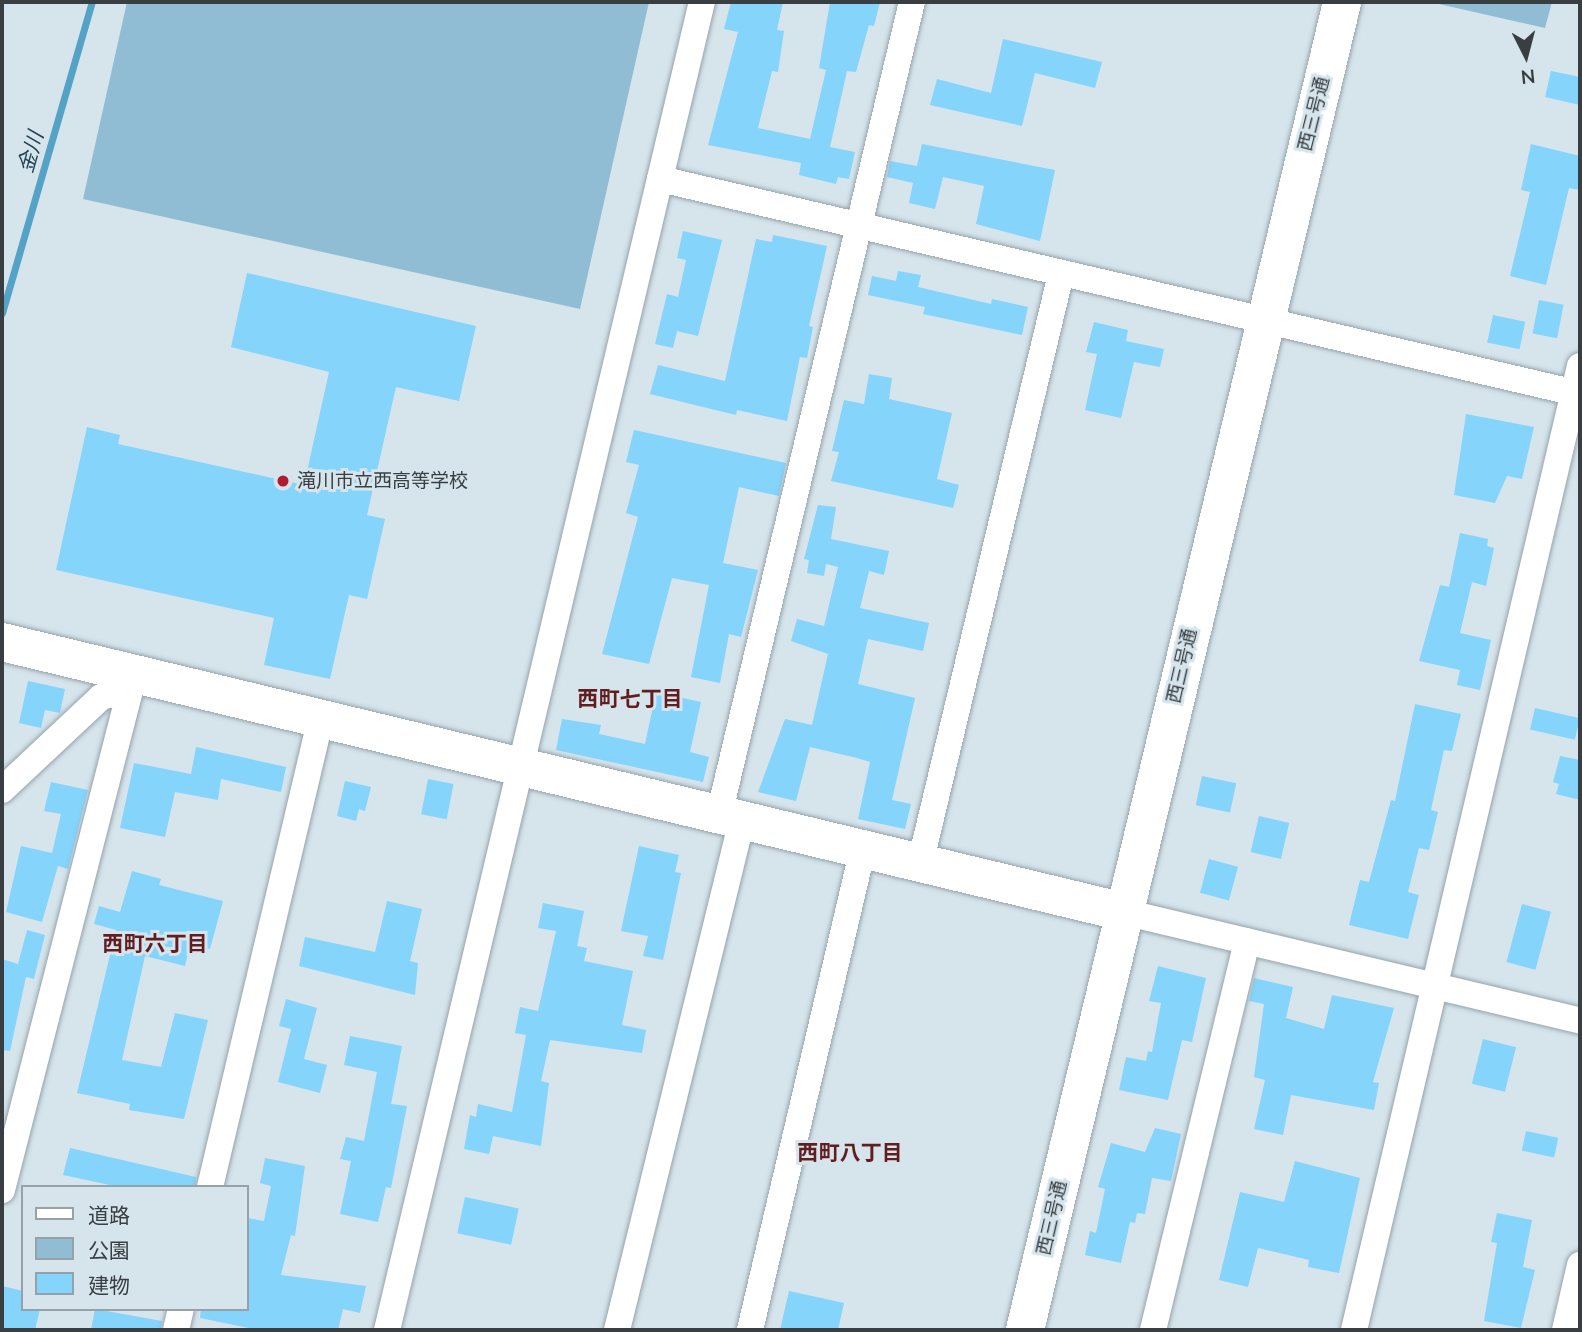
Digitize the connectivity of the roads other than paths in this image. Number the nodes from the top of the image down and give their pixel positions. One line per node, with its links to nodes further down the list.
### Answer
1 (702, 2): 4 (street)
2 (912, 2): 5 (street)
3 (1342, 2): 7 (street, 西三号通)
4 (660, 179): 5 (street); 13 (street)
5 (859, 226): 6 (street); 15 (street)
6 (1061, 274): 7 (street); 17 (street)
7 (1262, 321): 9 (street); 18 (street, 西三号通)
8 (1580, 366): 9 (street)
9 (1577, 393): 20 (street)
10 (2, 642): 11 (street)
11 (132, 680): 12 (street); 14 (street); 23 (street)
12 (321, 717): 13 (street); 22 (street)
13 (521, 766): 15 (street); 27 (street)
14 (2, 790)
15 (730, 817): 16 (street); 28 (street)
16 (863, 849): 17 (street); 29 (street)
17 (920, 864): 18 (street)
18 (1124, 912): 19 (street); 30 (street, 西三号通)
19 (1247, 941): 20 (street); 31 (street)
20 (1432, 987): 21 (street); 32 (street)
21 (1580, 1021)
22 (210, 1185)
23 (2, 1190)
24 (1580, 1265): 33 (street)
25 (181, 1311): 26 (street)
26 (176, 1330)
27 (387, 1330)
28 (617, 1330)
29 (750, 1330)
30 (1025, 1330)
31 (1153, 1330)
32 (1354, 1330)
33 (1564, 1330)

